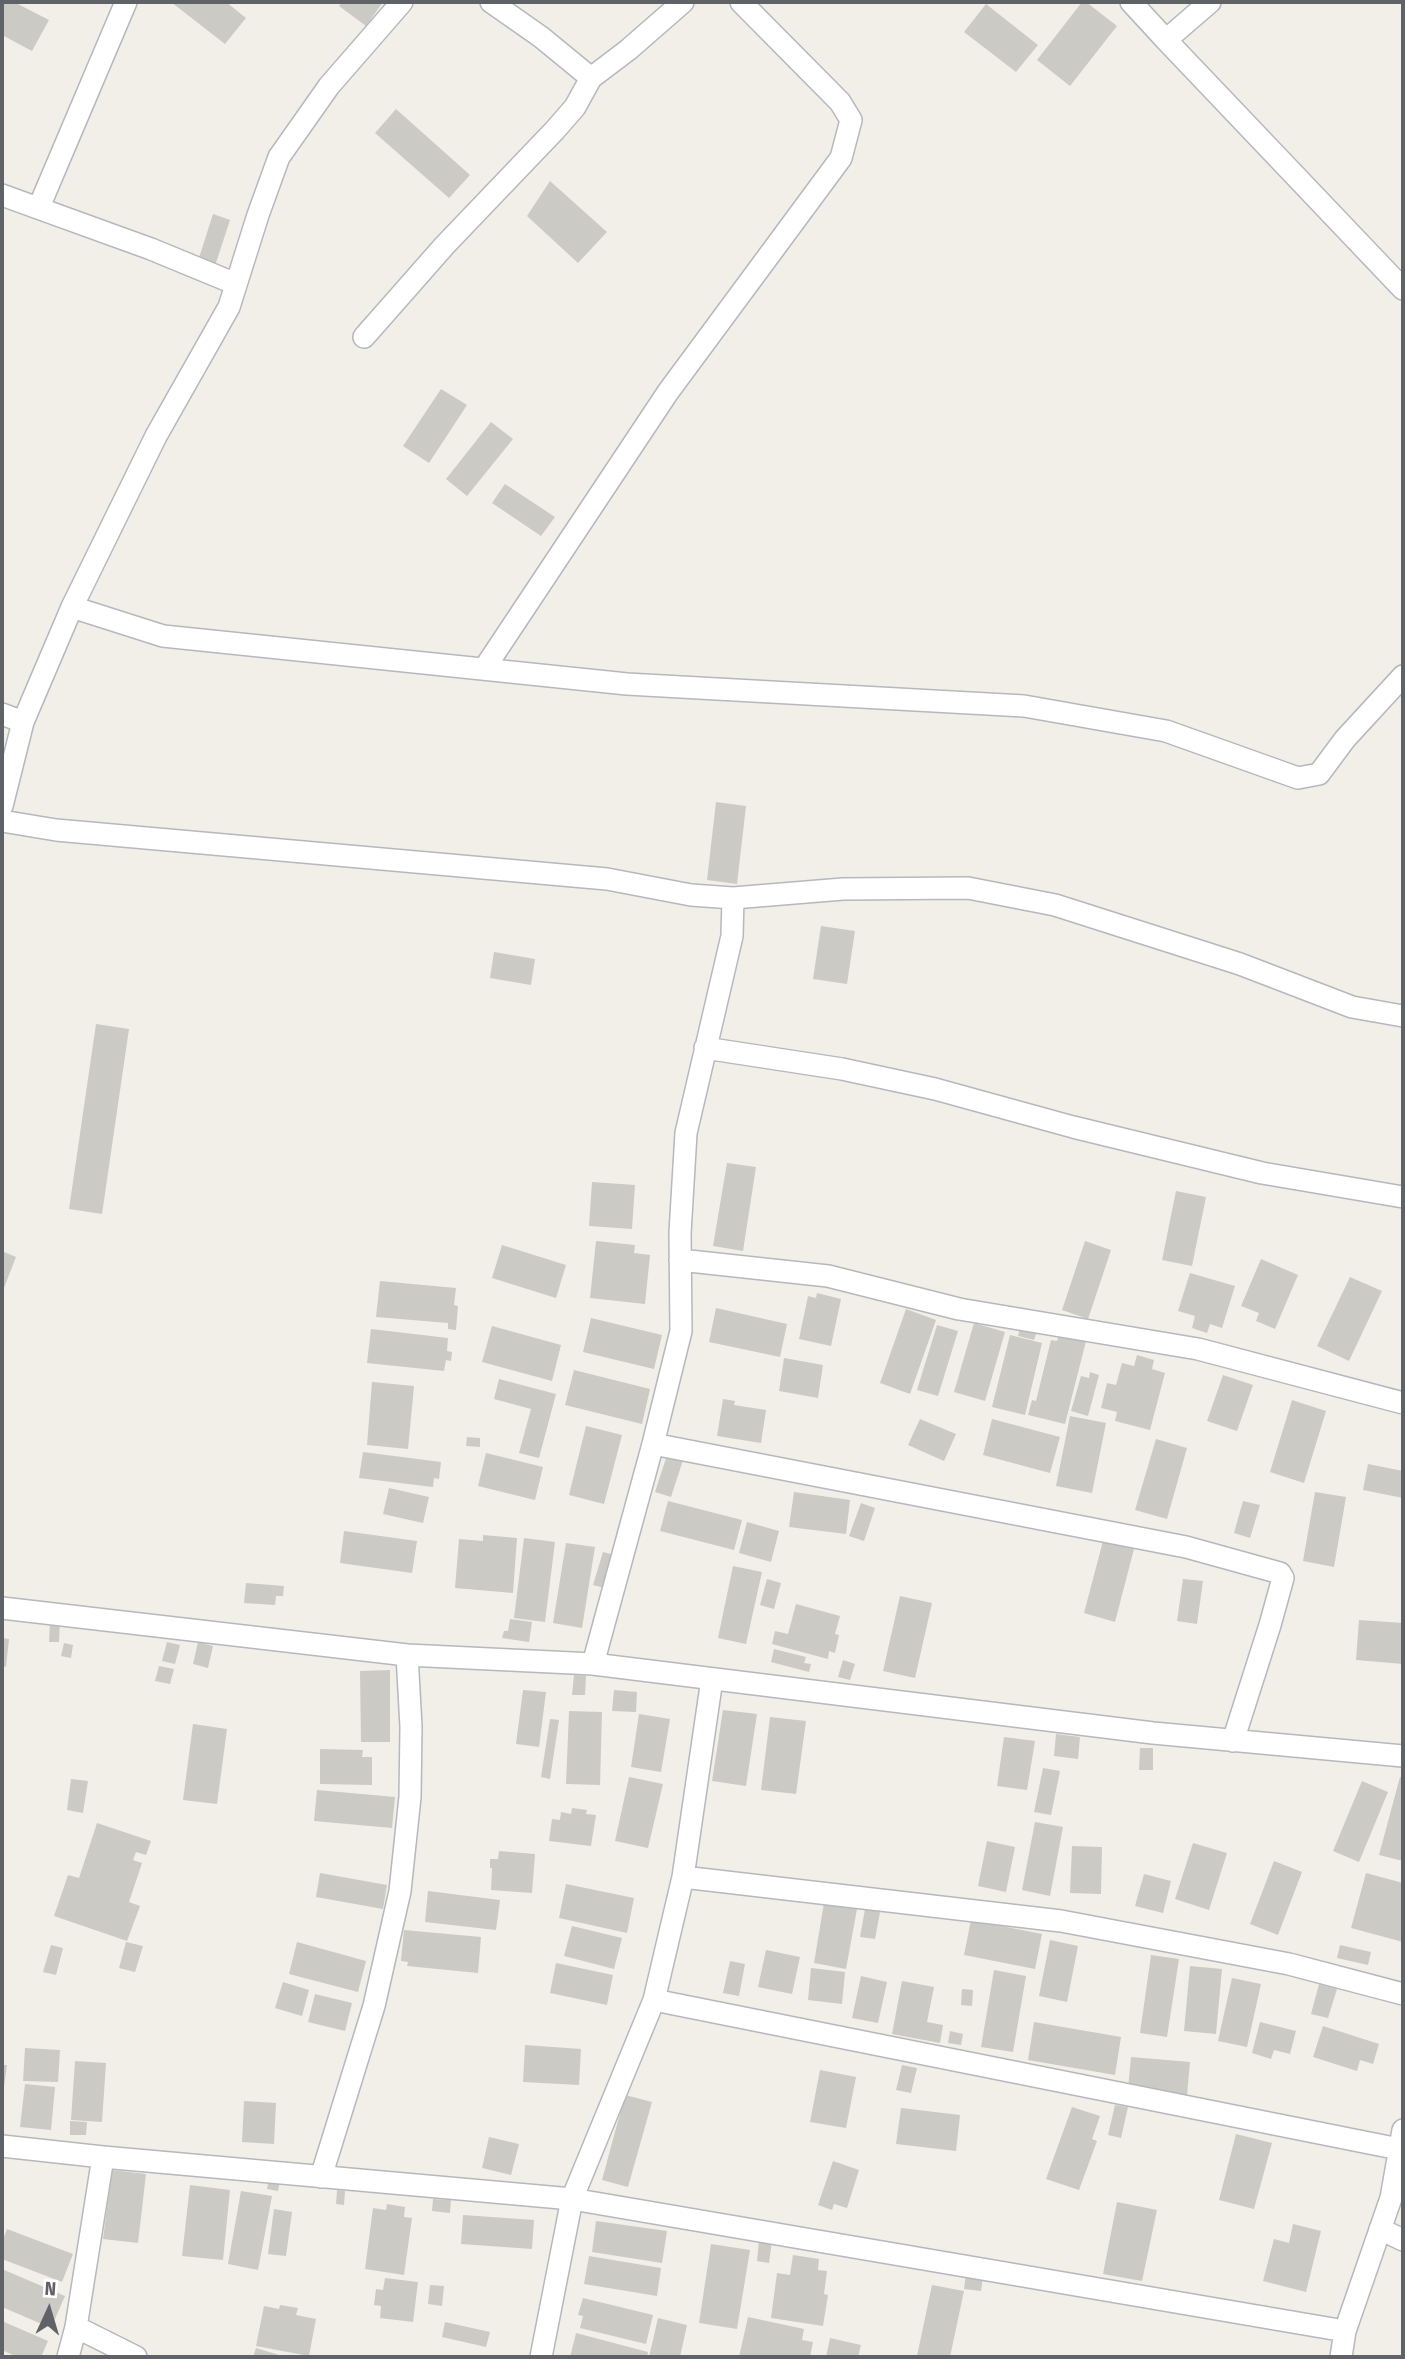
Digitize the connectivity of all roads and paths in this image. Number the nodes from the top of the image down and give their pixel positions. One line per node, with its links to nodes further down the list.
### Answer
1 (126, 2): 11 (street)
2 (402, 2): 12 (street)
3 (491, 2): 9 (street)
4 (683, 2): 9 (street)
5 (741, 2): 16 (street)
6 (1131, 2): 8 (street)
7 (1210, 2): 8 (street)
8 (1166, 40): 13 (street)
9 (591, 78): 14 (street)
10 (2, 195): 11 (street)
11 (39, 207): 12 (street)
12 (236, 284): 15 (street)
13 (1403, 289)
14 (364, 337)
15 (72, 607): 16 (street); 19 (street)
16 (484, 669): 17 (street)
17 (1403, 676)
18 (2, 714): 19 (street)
19 (23, 722): 20 (street)
20 (2, 806)
21 (2, 821): 22 (street)
22 (733, 898): 23 (street); 24 (street)
23 (1403, 1016)
24 (705, 1048): 25 (street); 26 (street)
25 (1403, 1197)
26 (680, 1260): 27 (street); 28 (street)
27 (1403, 1403)
28 (653, 1444): 31 (street); 33 (street)
29 (2, 1608): 30 (street)
30 (407, 1655): 31 (street); 41 (street)
31 (593, 1664): 32 (street)
32 (712, 1679): 33 (street); 35 (street)
33 (1233, 1741): 34 (street)
34 (1403, 1756)
35 (683, 1877): 36 (street); 37 (street)
36 (1403, 1994)
37 (654, 2000): 38 (street); 42 (street)
38 (1401, 2140): 43 (street)
39 (2, 2146): 40 (street)
40 (103, 2157): 41 (street); 45 (street)
41 (321, 2177): 42 (street)
42 (572, 2199): 46 (street); 49 (street)
43 (1380, 2229): 44 (street); 46 (street)
44 (1403, 2240)
45 (76, 2327): 47 (street); 48 (street)
46 (1345, 2331): 50 (street)
47 (68, 2357)
48 (136, 2357)
49 (541, 2357)
50 (1341, 2357)

